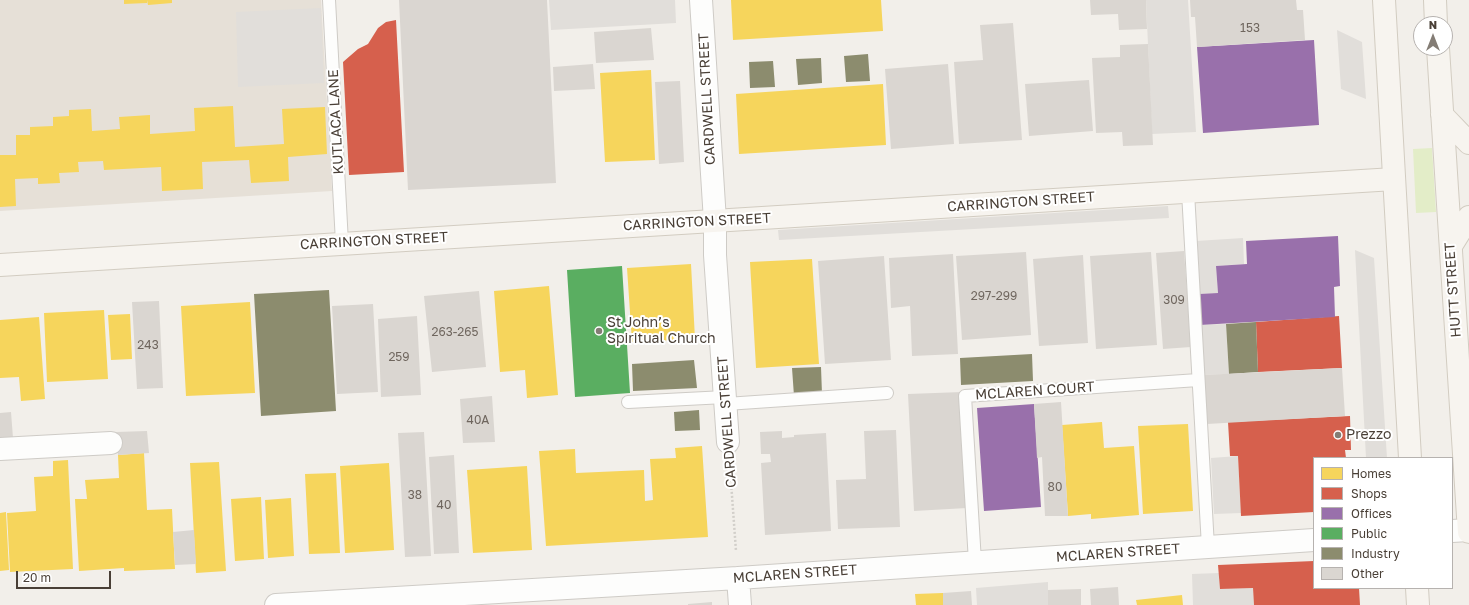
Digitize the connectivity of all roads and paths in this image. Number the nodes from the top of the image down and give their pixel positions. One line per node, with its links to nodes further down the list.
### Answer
1 (329, 0): 13 (lane, KUTLACA LANE)
2 (702, 0): 12 (street, CARDWELL STREET)
3 (1384, 0): 9 (street)
4 (1435, 0): 5 (street)
5 (1436, 16)
6 (1438, 56): 7 (street, HUTT STREET)
7 (1442, 116): 8 (street); 14 (street, HUTT STREET)
8 (1469, 143)
9 (1394, 179): 10 (street, CARRINGTON STREET); 23 (street)
10 (1188, 192): 12 (street, CARRINGTON STREET); 16 (lane)
11 (1469, 217): 14 (street)
12 (715, 221): 13 (street, CARRINGTON STREET); 18 (street, CARDWELL STREET)
13 (342, 243): 15 (street, CARRINGTON STREET)
14 (1451, 246): 25 (street, HUTT STREET)
15 (0, 264)
16 (1198, 380): 27 (lane); 28 (lane, MCLAREN COURT)
17 (887, 393): 18 (lane)
18 (725, 400): 19 (lane); 20 (street, CARDWELL STREET)
19 (628, 402)
20 (728, 442): 29 (path, CARDWELL STREET)
21 (111, 443): 22 (street)
22 (0, 450)
23 (1410, 457)
24 (1453, 531): 25 (street)
25 (1469, 531)
26 (1313, 540): 27 (street, MCLAREN STREET)
27 (1208, 547): 28 (street, MCLAREN STREET)
28 (975, 562): 29 (street, MCLAREN STREET)
29 (738, 578): 31 (street, MCLAREN STREET); 32 (street)
30 (1417, 589): 33 (street)
31 (276, 605)
32 (740, 605)
33 (1418, 605)

